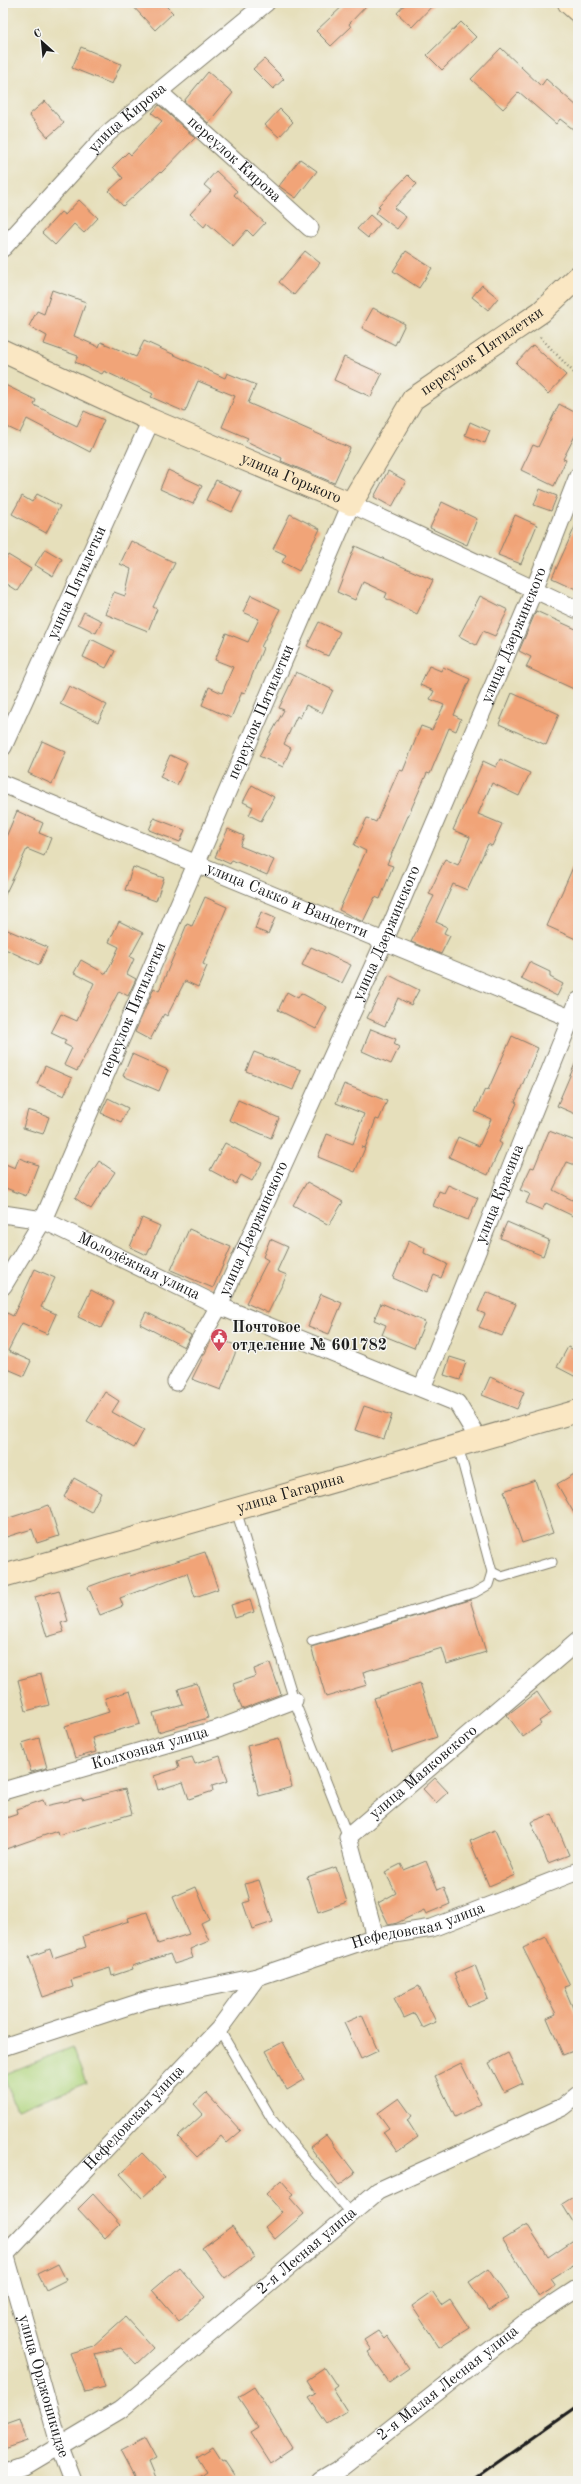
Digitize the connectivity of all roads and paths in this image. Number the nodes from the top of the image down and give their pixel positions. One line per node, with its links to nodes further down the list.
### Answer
1 (266, 3): 4 (street, улица Кирова)
2 (569, 3): 3 (street)
3 (578, 11)
4 (159, 92): 5 (street, переулок Кирова); 6 (street, улица Кирова)
5 (310, 228)
6 (3, 248)
7 (578, 277): 8 (street, переулок Пятилетки)
8 (526, 322): 10 (path); 13 (street, переулок Пятилетки)
9 (3, 351): 11 (street, улица Горького)
10 (578, 377)
11 (151, 420): 13 (street, улица Горького); 16 (street, улица Пятилетки)
12 (578, 476): 14 (street, улица Дзержинского)
13 (351, 504): 14 (street, улица Горького); 18 (street, переулок Пятилетки)
14 (534, 590): 15 (street, улица Горького); 19 (street, улица Дзержинского)
15 (578, 610)
16 (3, 747)
17 (3, 784): 18 (street, улица Сакко и Ванцетти)
18 (197, 862): 19 (street, улица Сакко и Ванцетти); 23 (street, переулок Пятилетки)
19 (384, 942): 21 (street, улица Сакко и Ванцетти); 25 (street, улица Дзержинского)
20 (578, 1001): 21 (street, улица Красина)
21 (570, 1018): 27 (street, улица Красина)
22 (3, 1214): 23 (street, Молодёжная улица)
23 (43, 1220): 24 (street, переулок Пятилетки); 25 (street, Молодёжная улица)
24 (3, 1286)
25 (219, 1306): 26 (street, улица Дзержинского); 27 (street, Молодёжная улица)
26 (176, 1382)
27 (422, 1388): 29 (street, Молодёжная улица)
28 (578, 1411): 29 (street, улица Гагарина)
29 (468, 1441): 30 (street, улица Гагарина); 32 (lane)
30 (236, 1509): 33 (street, улица Гагарина); 36 (lane)
31 (552, 1562): 32 (lane)
32 (492, 1572): 34 (lane)
33 (3, 1576)
34 (312, 1641)
35 (578, 1641): 38 (street, улица Маяковского)
36 (294, 1700): 37 (street, Колхозная улица); 38 (lane)
37 (3, 1791)
38 (348, 1837): 40 (street)
39 (578, 1871): 40 (street, Нефедовская улица)
40 (375, 1937): 41 (street, Нефедовская улица)
41 (257, 1978): 42 (street, Нефедовская улица); 43 (street, Нефедовская улица)
42 (219, 2029): 45 (lane); 46 (street, Нефедовская улица)
43 (3, 2047)
44 (578, 2095): 45 (street, 2-я Лесная улица)
45 (350, 2213): 48 (street, 2-я Лесная улица)
46 (4, 2253): 48 (street, улица Орджоникидзе)
47 (578, 2288): 51 (street, 2-я Малая Лесная улица)
48 (60, 2447): 49 (street, 2-я Лесная улица); 50 (street, улица Орджоникидзе)
49 (3, 2474)
50 (73, 2481)
51 (320, 2481)

